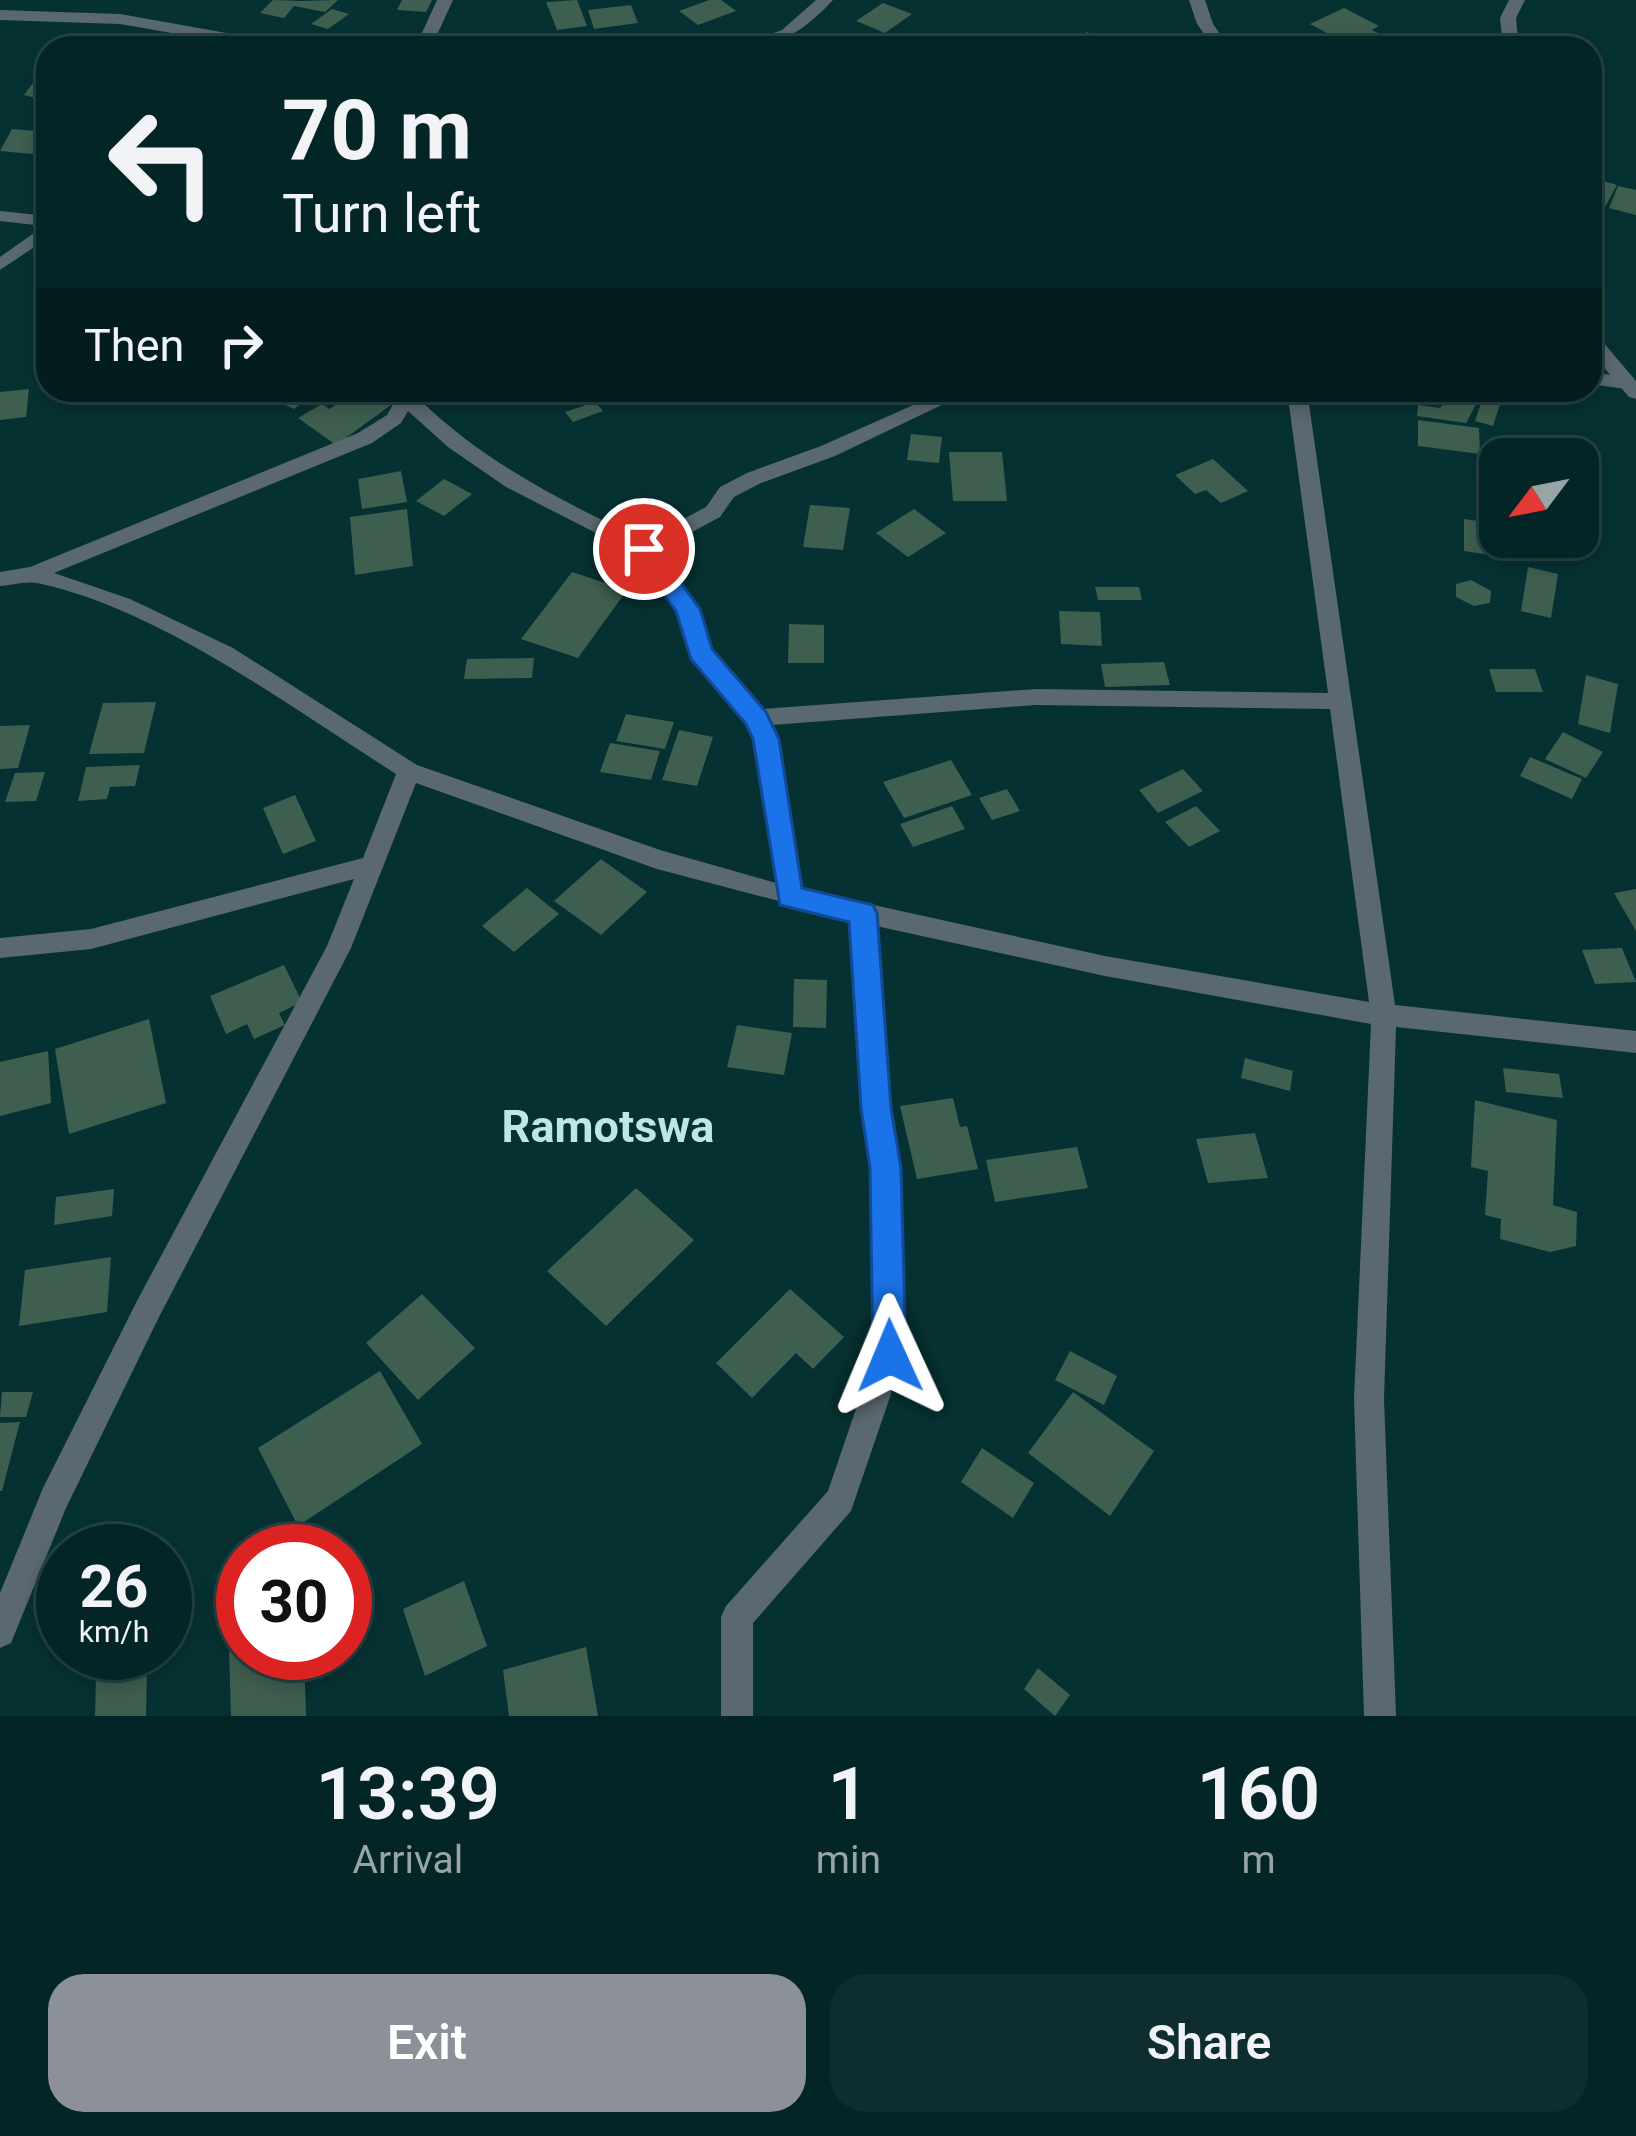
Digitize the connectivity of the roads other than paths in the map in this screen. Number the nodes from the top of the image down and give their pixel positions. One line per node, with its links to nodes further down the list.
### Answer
1 (446, 0): 7 (street)
2 (825, 0): 8 (street)
3 (1197, 0): 9 (street)
4 (1517, 0): 10 (street)
5 (1, 16): 6 (street)
6 (216, 36)
7 (429, 36)
8 (778, 36)
9 (1214, 36)
10 (1510, 36)
11 (0, 216): 12 (street)
12 (36, 220)
13 (36, 239): 14 (street)
14 (0, 265)
15 (1602, 353): 16 (street)
16 (1631, 388)
17 (404, 402): 22 (street)
18 (418, 402): 21 (street)
19 (936, 402): 21 (street)
20 (1300, 402): 24 (street)
21 (644, 549): 25 (street)
22 (33, 574): 23 (street); 26 (street)
23 (0, 579)
24 (1339, 701): 25 (street); 31 (street)
25 (757, 718): 28 (street)
26 (409, 772): 27 (street); 28 (street)
27 (368, 866): 30 (street); 33 (street)
28 (790, 897): 29 (street)
29 (863, 913): 31 (street); 34 (street)
30 (0, 948)
31 (1384, 1016): 32 (street); 35 (street)
32 (1636, 1042)
33 (0, 1632)
34 (736, 1716)
35 (1381, 1716)

